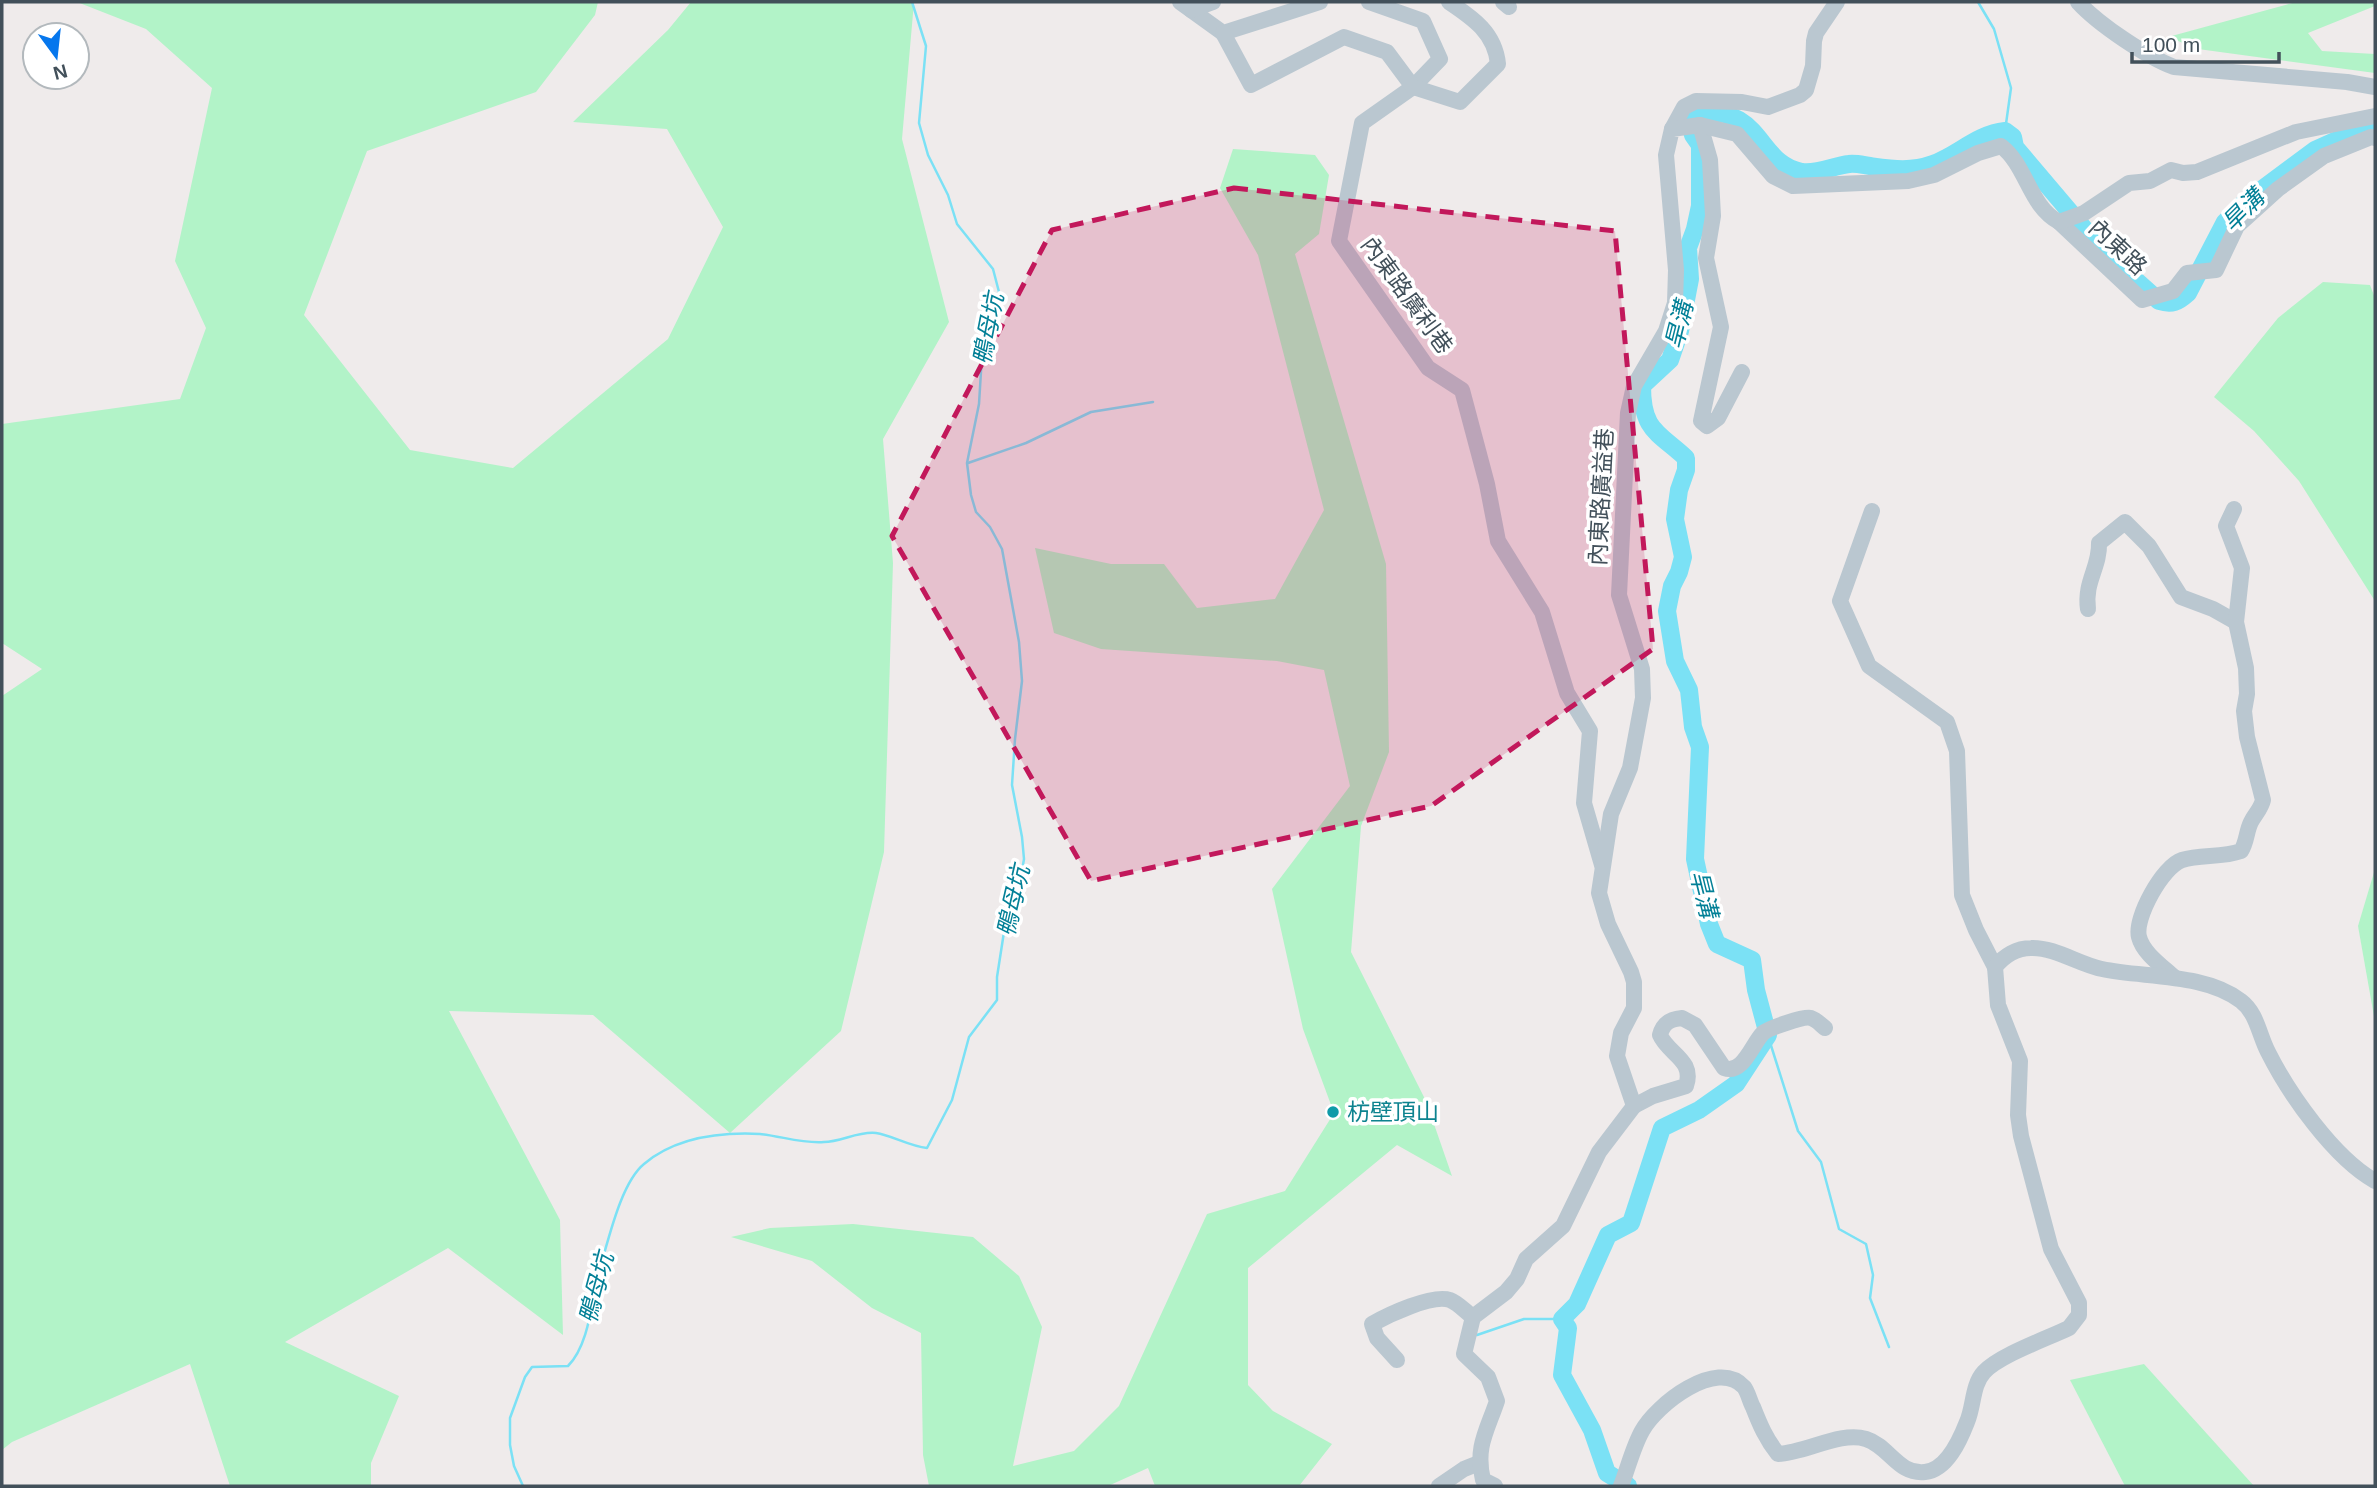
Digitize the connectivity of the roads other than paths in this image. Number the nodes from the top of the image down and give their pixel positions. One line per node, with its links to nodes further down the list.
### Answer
1 (1213, 2): 7 (street)
2 (1320, 2): 8 (street)
3 (1369, 2): 9 (street, 內東路廣利巷)
4 (1449, 2): 9 (street)
5 (1837, 2): 13 (street, 內東路廣益巷)
6 (2078, 2): 10 (street)
7 (1186, 6): 8 (street)
8 (1223, 33): 9 (street)
9 (1413, 87): 17 (street, 內東路廣利巷)
10 (2375, 87)
11 (2375, 116): 15 (street)
12 (1700, 125): 13 (street); 15 (street); 16 (street)
13 (1672, 129): 22 (street, 內東路廣益巷)
14 (2375, 138): 15 (street, 內東路)
15 (2059, 222)
16 (1742, 372)
17 (1462, 390): 22 (street, 內東路廣益巷)
18 (2234, 509): 21 (street)
19 (1872, 511): 23 (street)
20 (2088, 609): 21 (street)
21 (2236, 622): 24 (street)
22 (1603, 870): 26 (street, 內東路廣益巷)
23 (1995, 967): 24 (street); 33 (street)
24 (2174, 977): 27 (street)
25 (1825, 1028): 26 (street)
26 (1634, 1106): 28 (street)
27 (2375, 1181)
28 (1473, 1317): 29 (street); 30 (street)
29 (1396, 1360)
30 (1479, 1463): 31 (street); 32 (street)
31 (1439, 1486)
32 (1495, 1486)
33 (1621, 1486)

